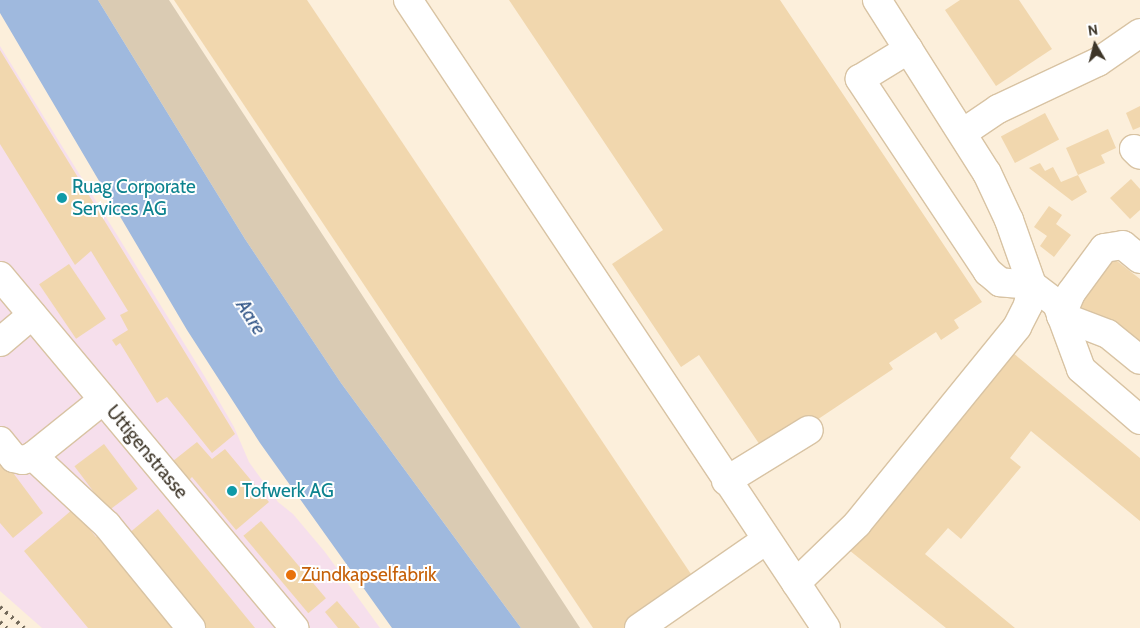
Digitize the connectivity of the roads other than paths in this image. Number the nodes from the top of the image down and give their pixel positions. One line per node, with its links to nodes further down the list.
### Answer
1 (408, 0): 18 (street)
2 (877, 0): 4 (street)
3 (1140, 33): 5 (street)
4 (909, 49): 5 (street); 8 (street)
5 (964, 132): 8 (street)
6 (1140, 259): 10 (street)
7 (0, 276): 9 (street, Uttigenstrasse)
8 (1032, 285): 10 (street); 20 (street)
9 (32, 315): 11 (street); 13 (street, Uttigenstrasse)
10 (1061, 316): 12 (street); 14 (street)
11 (0, 342)
12 (1140, 360)
13 (103, 400): 17 (street); 22 (street, Uttigenstrasse)
14 (1140, 420)
15 (809, 430): 18 (street)
16 (0, 441): 17 (street)
17 (33, 456): 21 (street)
18 (726, 481): 19 (street)
19 (766, 540): 20 (street); 23 (street)
20 (796, 583): 24 (street)
21 (191, 628)
22 (294, 628)
23 (639, 628)
24 (826, 628)

